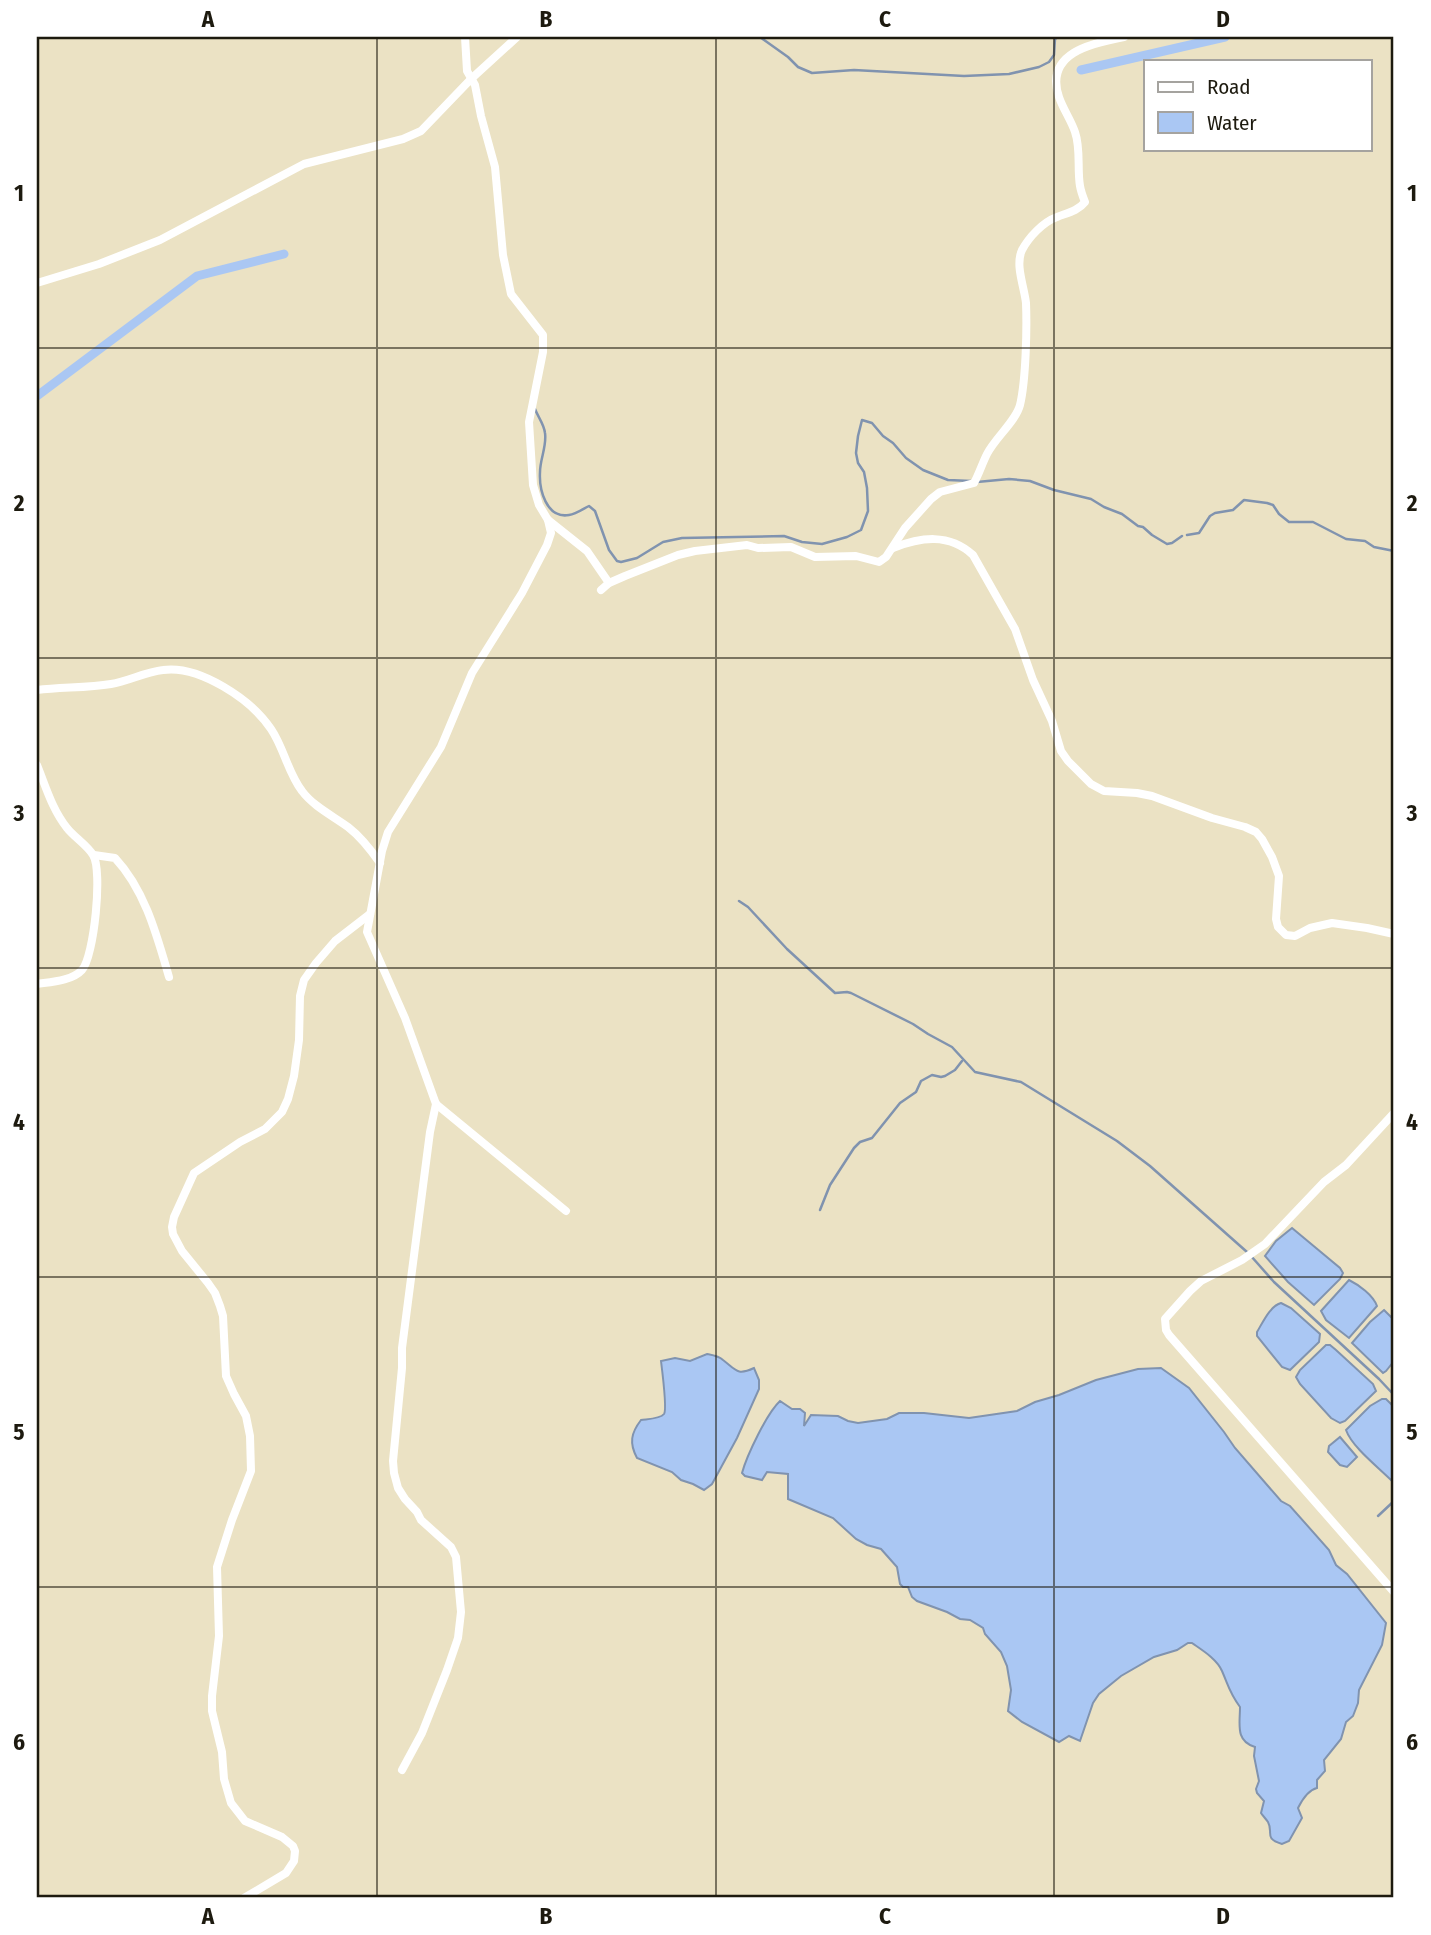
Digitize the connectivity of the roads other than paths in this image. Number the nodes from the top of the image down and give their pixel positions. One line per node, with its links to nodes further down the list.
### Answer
1 (465, 37): 4 (street)
2 (517, 37): 4 (street)
3 (1124, 37): 7 (street)
4 (471, 79): 5 (street); 6 (street)
5 (37, 283)
6 (548, 520): 8 (street); 13 (street)
7 (893, 548): 8 (street); 15 (street)
8 (609, 583): 9 (street)
9 (601, 590)
10 (37, 691): 13 (street)
11 (37, 765): 12 (street)
12 (94, 855): 16 (street); 17 (street)
13 (380, 863): 14 (street)
14 (370, 914): 18 (street); 23 (street)
15 (1394, 934)
16 (169, 977)
17 (37, 984)
18 (436, 1104): 20 (street); 22 (street)
19 (1394, 1113): 21 (street)
20 (566, 1211)
21 (1394, 1592)
22 (402, 1770)
23 (244, 1898)

